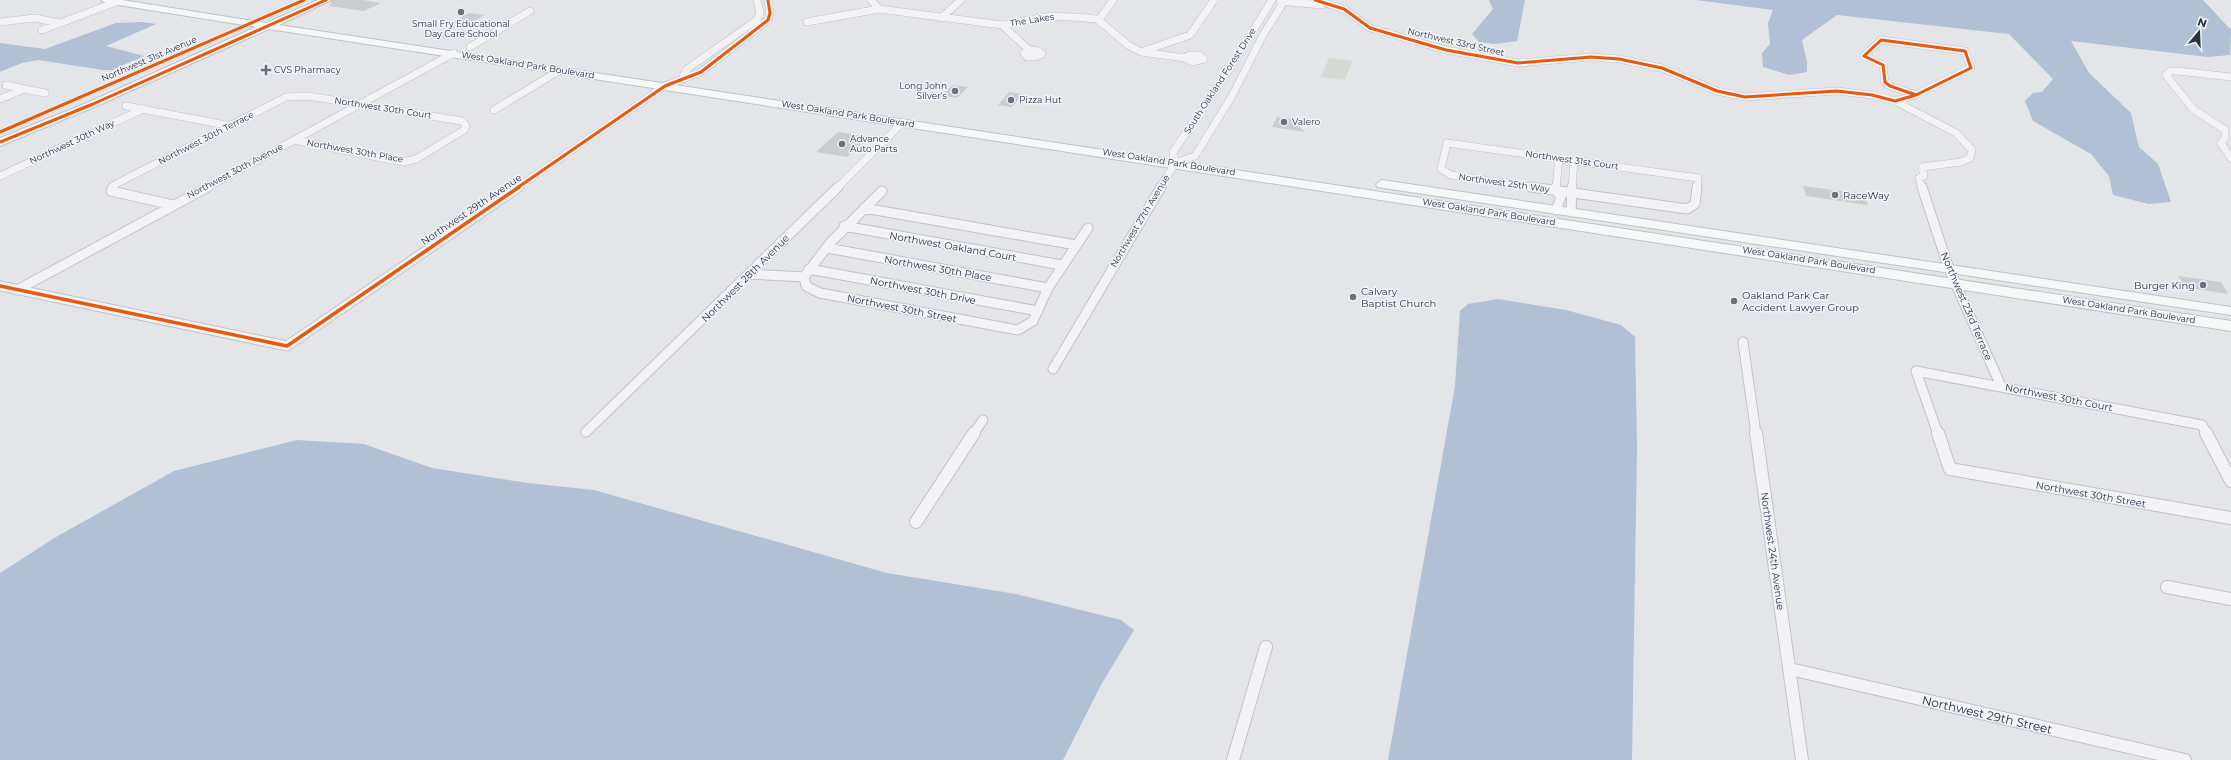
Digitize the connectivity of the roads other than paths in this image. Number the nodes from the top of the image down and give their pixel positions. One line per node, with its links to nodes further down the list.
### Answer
1 (304, 0): 29 (main road, Northwest 31st Avenue)
2 (326, 0): 24 (main road, Northwest 31st Avenue)
3 (758, 0): 18 (street)
4 (768, 0): 16 (street)
5 (871, 0): 17 (street)
6 (960, 0): 25 (street)
7 (1113, 0): 20 (street)
8 (1214, 0): 42 (street)
9 (1272, 0): 67 (street, South Oakland Forest Drive)
10 (1276, 0): 13 (street)
11 (1315, 0): 21 (street, Northwest 33rd Street)
12 (111, 1): 23 (main road, West Oakland Park Boulevard); 35 (street)
13 (1285, 1): 21 (street, Northwest 33rd Street); 66 (street)
14 (182, 2): 15 (main road)
15 (221, 8)
16 (770, 9): 18 (street); 28 (street)
17 (879, 9): 25 (street, The Lakes); 33 (street, The Lakes)
18 (759, 10): 27 (street)
19 (530, 11): 39 (street)
20 (1104, 12): 26 (street); 34 (street)
21 (1350, 14): 55 (street, Northwest 33rd Street)
22 (1062, 15): 26 (street, The Lakes); 31 (street, The Lakes); 36 (street, The Lakes)
23 (249, 18): 29 (main road, West Oakland Park Boulevard); 62 (main road, Northwest 31st Avenue)
24 (285, 18): 29 (main road, Northwest 31st Avenue); 30 (main road)
25 (941, 18): 36 (street, The Lakes)
26 (1090, 18): 31 (street); 34 (street, The Lakes)
27 (758, 19): 28 (street); 47 (street)
28 (769, 19): 47 (street)
29 (268, 20): 38 (main road, West Oakland Park Boulevard); 64 (main road, Northwest 31st Avenue)
30 (304, 20)
31 (1080, 21): 34 (street, The Lakes)
32 (0, 22): 35 (street)
33 (807, 22)
34 (1098, 22): 42 (street)
35 (60, 23): 37 (street)
36 (1002, 25): 41 (street)
37 (42, 30)
38 (432, 45): 39 (main road, West Oakland Park Boulevard); 43 (main road, West Oakland Park Boulevard)
39 (470, 47): 40 (main road, West Oakland Park Boulevard)
40 (484, 49): 43 (main road); 47 (main road, West Oakland Park Boulevard)
41 (1029, 50)
42 (1141, 52): 44 (street)
43 (454, 54): 45 (main road, West Oakland Park Boulevard); 56 (street, Northwest 30th Avenue)
44 (1185, 58)
45 (560, 70): 49 (main road, West Oakland Park Boulevard); 59 (street)
46 (2231, 76): 69 (street)
47 (682, 78): 49 (street, Northwest 29th Avenue); 60 (main road, West Oakland Park Boulevard)
48 (6, 85): 50 (street)
49 (666, 86): 60 (main road, West Oakland Park Boulevard); 92 (street, Northwest 29th Avenue)
50 (24, 89): 51 (street); 54 (street)
51 (45, 93)
52 (299, 95): 56 (street, Northwest 30th Court); 61 (street, Northwest 30th Terrace)
53 (1916, 95): 53 (street, Northwest 33rd Street); 55 (street, Northwest 33rd Street)
54 (0, 99)
55 (1895, 100): 88 (street, Northwest 23rd Terrace)
56 (360, 105): 63 (street, Northwest 30th Avenue); 70 (street, Northwest 30th Court)
57 (126, 106): 58 (street)
58 (143, 109): 61 (street); 72 (street, Northwest 30th Way)
59 (494, 110)
60 (905, 117): 67 (main road, West Oakland Park Boulevard); 67 (main road, West Oakland Park Boulevard); 87 (street, Northwest 28th Avenue)
61 (231, 126): 77 (street, Northwest 30th Terrace)
62 (0, 132)
63 (294, 140): 70 (street, Northwest 30th Place); 77 (street, Northwest 30th Avenue)
64 (0, 142)
65 (1447, 143): 68 (street, Northwest 31st Court); 75 (street, Northwest 25th Way)
66 (1195, 156): 67 (main road, West Oakland Park Boulevard); 79 (main road, West Oakland Park Boulevard)
67 (1174, 158): 80 (main road, West Oakland Park Boulevard); 99 (street, Northwest 27th Avenue)
68 (1559, 158): 71 (street, Northwest 31st Court); 75 (street)
69 (2231, 158)
70 (416, 159)
71 (1574, 160): 73 (street, Northwest 31st Court); 76 (street)
72 (0, 176)
73 (1698, 178): 76 (street, Northwest 25th Way)
74 (882, 191): 78 (street)
75 (1556, 191): 76 (street, Northwest 25th Way); 79 (street)
76 (1571, 193): 80 (street)
77 (173, 204): 92 (street, Northwest 30th Avenue)
78 (864, 208): 81 (street); 83 (street)
79 (1556, 210): 80 (main road, West Oakland Park Boulevard)
80 (1569, 218): 88 (main road, West Oakland Park Boulevard); 88 (main road, West Oakland Park Boulevard)
81 (844, 226): 84 (street); 85 (street, Northwest Oakland Court)
82 (1088, 228): 83 (street)
83 (1076, 245): 85 (street)
84 (827, 248): 86 (street); 91 (street, Northwest 30th Place)
85 (1062, 265): 91 (street)
86 (809, 269): 89 (street); 93 (street, Northwest 30th Drive)
87 (749, 274): 89 (street); 102 (street, Northwest 28th Avenue)
88 (1952, 276): 94 (main road, West Oakland Park Boulevard); 95 (main road, West Oakland Park Boulevard); 100 (street, Northwest 23rd Terrace)
89 (804, 278): 93 (street, Northwest 30th Street)
90 (0, 286): 92 (street)
91 (1048, 288): 93 (street)
92 (17, 290)
93 (1038, 311)
94 (2231, 311)
95 (2208, 322): 96 (main road); 97 (main road, West Oakland Park Boulevard)
96 (2231, 322)
97 (2231, 326)
98 (1743, 342): 110 (street, Northwest 24th Avenue)
99 (1053, 369)
100 (2001, 386): 103 (street, Northwest 30th Court); 104 (street, Northwest 30th Court)
101 (983, 420): 106 (street)
102 (586, 432)
103 (1950, 470): 105 (street, Northwest 30th Street)
104 (2231, 481)
105 (2231, 518)
106 (916, 522)
107 (2167, 587): 108 (street)
108 (2231, 599)
109 (1266, 647): 111 (street)
110 (1790, 669): 112 (street, Northwest 24th Avenue); 113 (street, Northwest 29th Street)
111 (1233, 760)
112 (1802, 760)
113 (2185, 760)

